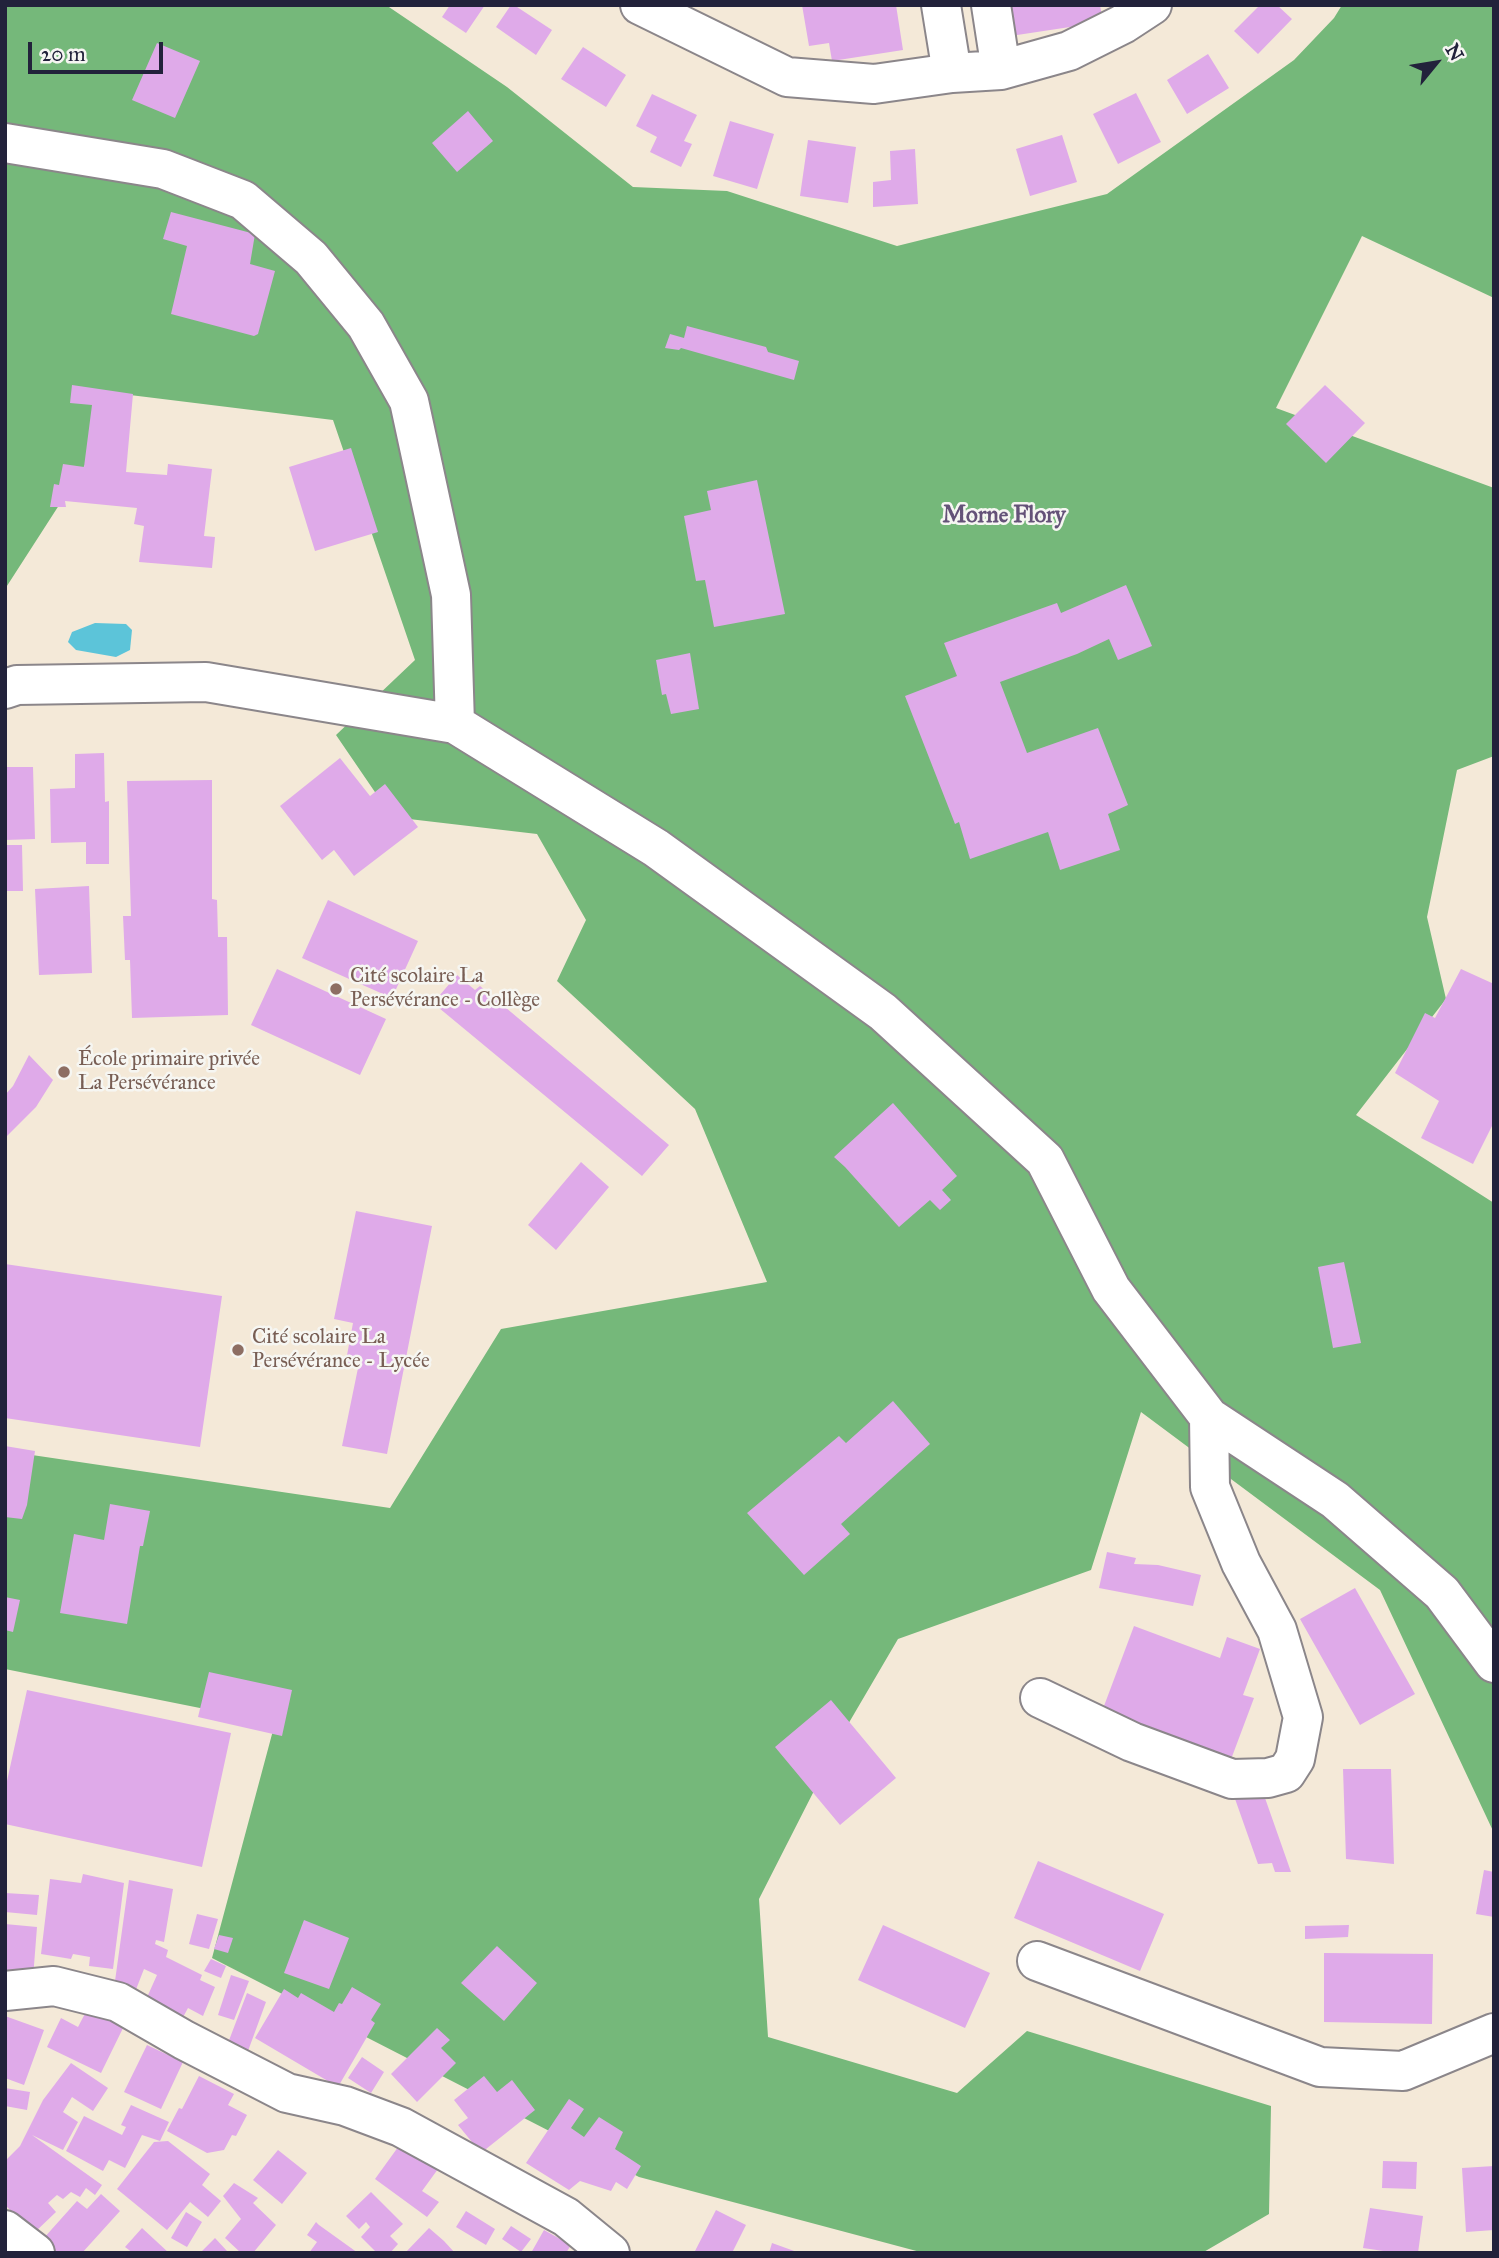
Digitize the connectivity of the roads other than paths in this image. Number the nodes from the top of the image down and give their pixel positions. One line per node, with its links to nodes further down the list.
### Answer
1 (640, 5): 6 (street)
2 (941, 5): 6 (street)
3 (991, 5): 5 (street)
4 (1152, 5): 5 (street)
5 (1001, 70): 6 (street)
6 (951, 74)
7 (5, 143): 9 (street)
8 (5, 689): 9 (street)
9 (455, 724): 10 (street)
10 (1209, 1418): 11 (street); 12 (street)
11 (1494, 1663)
12 (1040, 1698)
13 (1037, 1961): 15 (street)
14 (5, 1991): 18 (street)
15 (1494, 2034)
16 (5, 2230): 17 (street)
17 (35, 2253)
18 (611, 2253)

